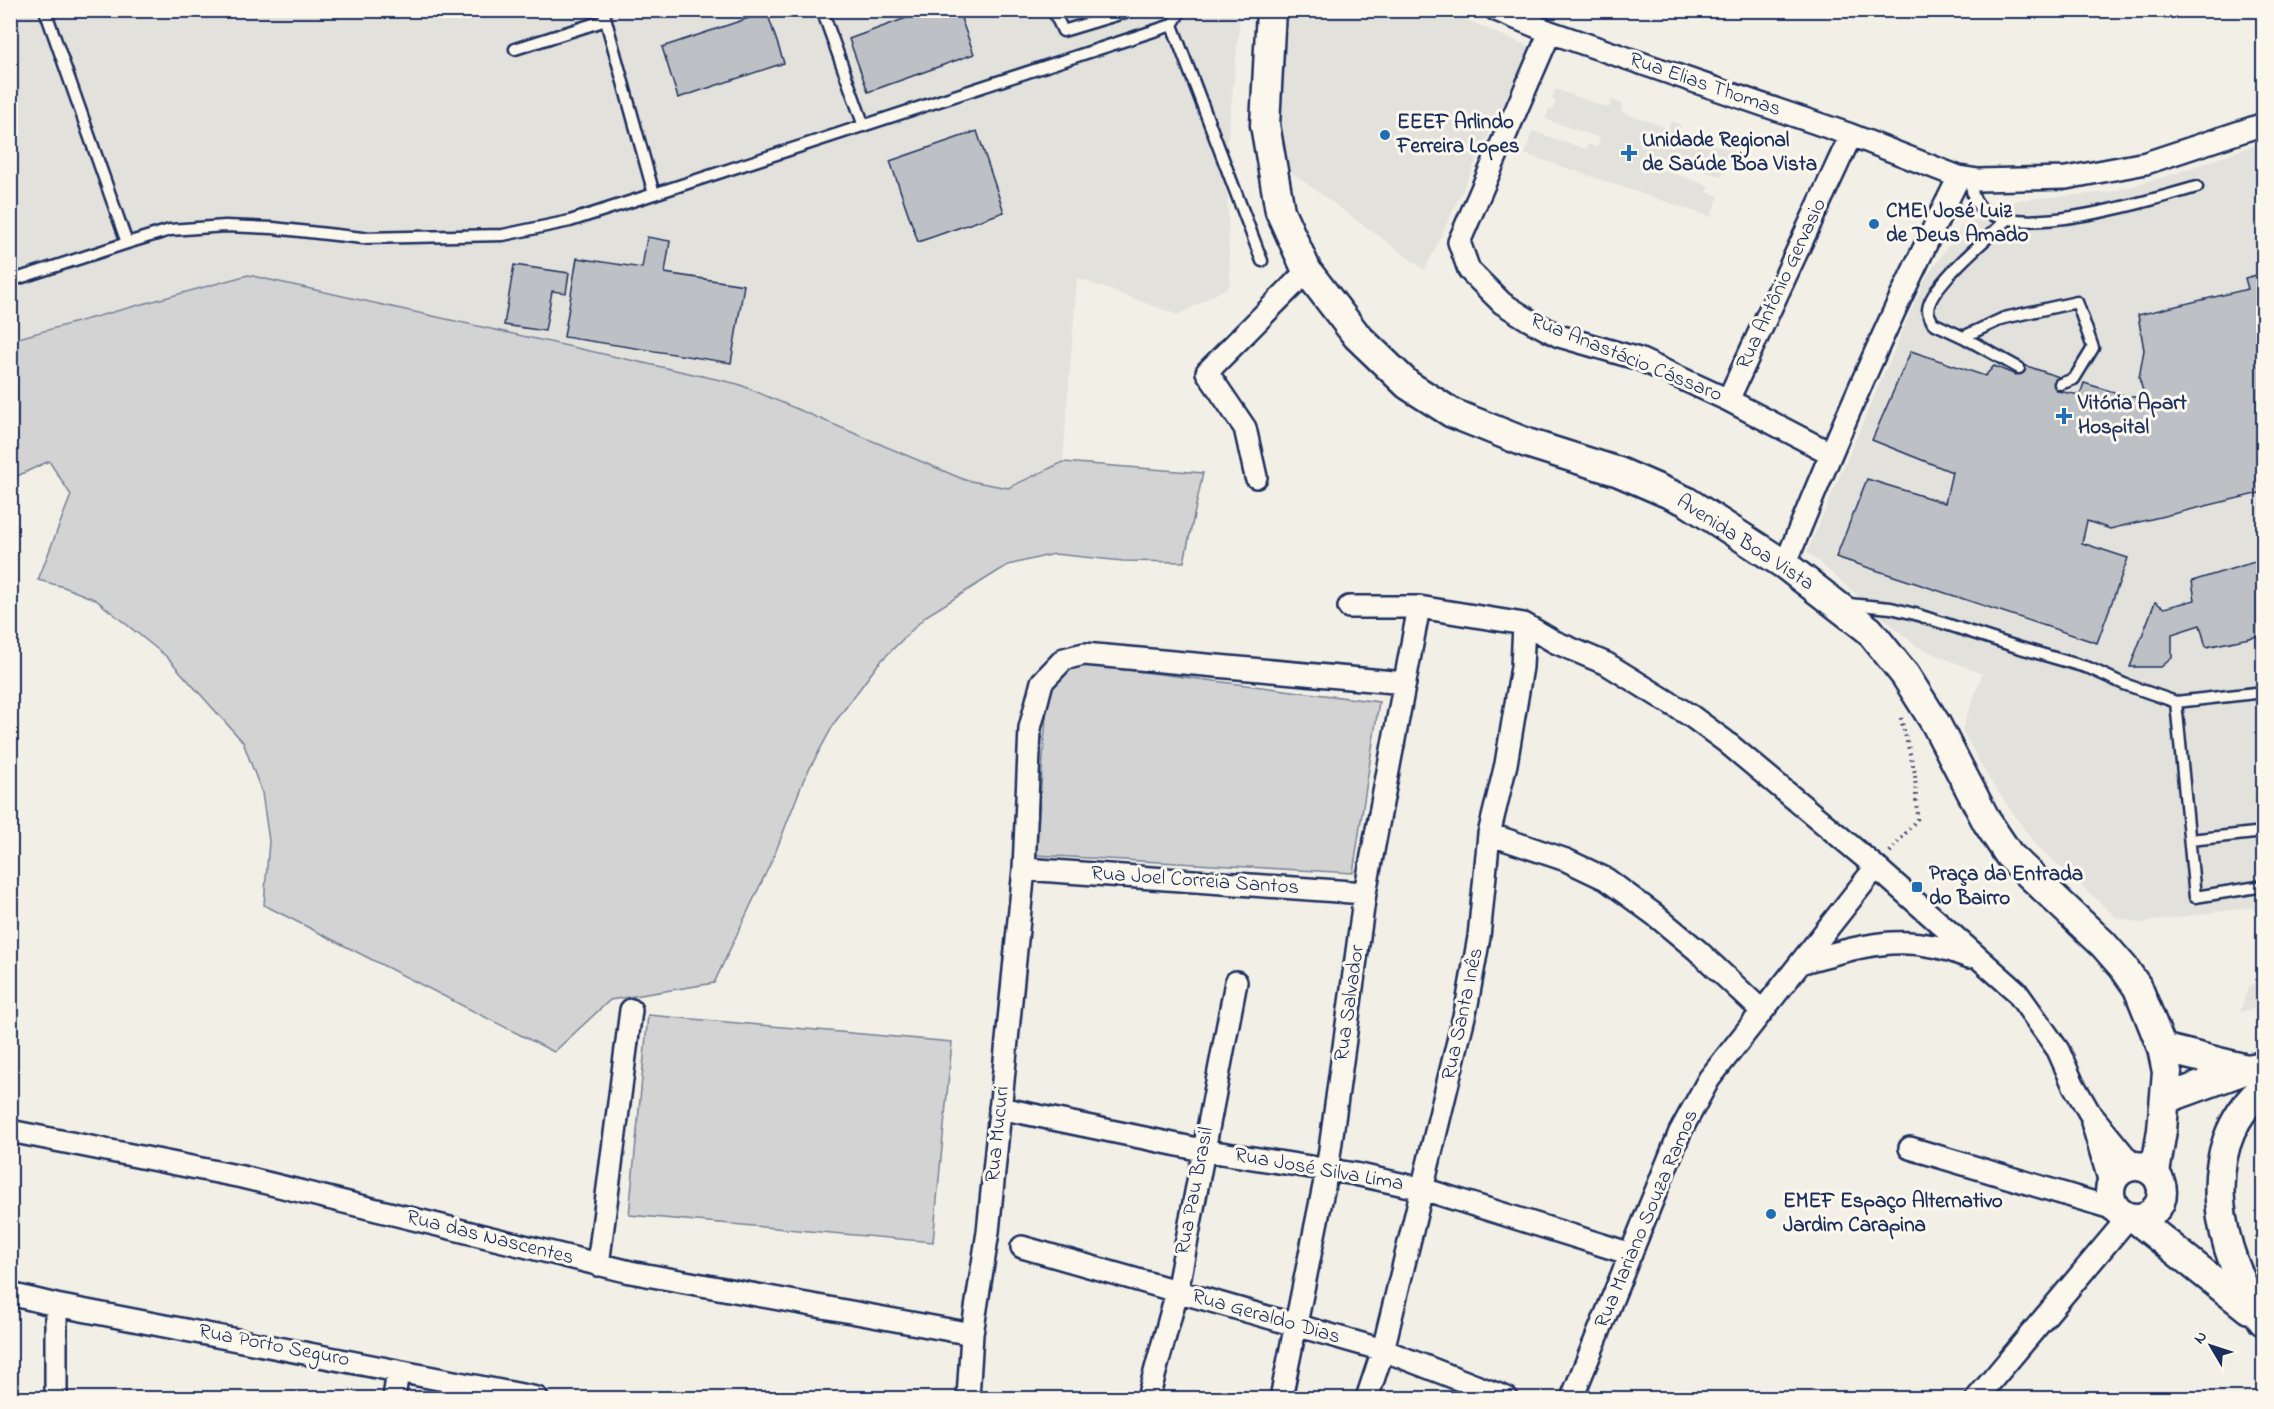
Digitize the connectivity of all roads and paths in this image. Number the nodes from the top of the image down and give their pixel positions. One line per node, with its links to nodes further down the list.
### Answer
1 (45, 10): 21 (lane)
2 (822, 10): 13 (lane)
3 (1053, 10): 4 (lane)
4 (1133, 10)
5 (1181, 10): 9 (lane)
6 (1270, 10): 23 (street, Avenida Boa Vista)
7 (1496, 10): 10 (street, Rua Elias Thomas)
8 (605, 15): 11 (lane); 17 (lane)
9 (1172, 25): 13 (lane); 22 (lane)
10 (1550, 32): 14 (street, Rua Elias Thomas); 28 (street, Rua Anastácio Cássaro)
11 (514, 49)
12 (2264, 124): 15 (street, Rua Elias Thomas)
13 (864, 126): 17 (lane)
14 (1851, 135): 15 (street, Rua Elias Thomas); 28 (street, Rua Antônio Gervasio)
15 (1965, 178): 20 (lane); 29 (street)
16 (2197, 187): 19 (lane)
17 (654, 194): 21 (lane)
18 (2173, 200): 19 (lane)
19 (2130, 205): 20 (lane)
20 (2008, 219): 25 (lane)
21 (127, 243): 24 (lane)
22 (1262, 261)
23 (1307, 271): 30 (street); 31 (street, Avenida Boa Vista)
24 (10, 281)
25 (1964, 337): 26 (lane); 27 (lane)
26 (2019, 368)
27 (2060, 384)
28 (1728, 400): 29 (street, Rua Anastácio Cássaro)
29 (1830, 453): 31 (street)
30 (1256, 477)
31 (1785, 565): 32 (street, Avenida Boa Vista)
32 (1834, 603): 38 (lane); 52 (street, Avenida Boa Vista)
33 (1349, 607): 34 (street)
34 (1419, 607): 35 (street); 36 (street, Rua Salvador)
35 (1524, 624): 41 (street, Rua Santa Inês); 43 (street)
36 (1405, 683): 44 (street, Rua Mucuri); 46 (street, Rua Salvador)
37 (2264, 692): 38 (lane)
38 (2176, 702): 42 (lane)
39 (1899, 714): 43 (path)
40 (2264, 832): 42 (lane)
41 (1489, 834): 51 (street); 62 (street, Rua Santa Inês)
42 (2190, 840): 45 (lane)
43 (1876, 867): 47 (street, Rua Mariano Souza Ramos); 48 (street)
44 (1024, 869): 46 (street, Rua Joel Correia Santos); 55 (street, Rua Mucuri)
45 (2264, 886)
46 (1365, 894): 61 (street, Rua Salvador)
47 (1803, 962): 48 (street); 51 (street, Rua Mariano Souza Ramos)
48 (1986, 964): 56 (street)
49 (1236, 982): 59 (street, Rua Pau Brasil)
50 (631, 1010): 66 (street)
51 (1762, 1011): 65 (street, Rua Mariano Souza Ramos)
52 (2162, 1048): 53 (street); 54 (street, Avenida Boa Vista)
53 (2258, 1074): 54 (street); 70 (street)
54 (2165, 1099): 60 (street, Avenida Boa Vista)
55 (1000, 1108): 59 (street, Rua José Silva Lima); 72 (street, Rua Mucuri)
56 (2089, 1112): 60 (street); 63 (street)
57 (10, 1131): 66 (street, Rua das Nascentes)
58 (1910, 1148): 63 (street)
59 (1202, 1150): 61 (street, Rua José Silva Lima); 67 (street, Rua Pau Brasil)
60 (2144, 1169): 63 (street); 63 (street)
61 (1327, 1171): 62 (street, Rua José Silva Lima); 71 (street, Rua Salvador)
62 (1423, 1189): 65 (street, Rua José Silva Lima); 73 (street, Rua Santa Inês)
63 (2123, 1208): 70 (street); 84 (street)
64 (1022, 1247): 67 (street, Rua Geraldo Dias)
65 (1631, 1254): 83 (street, Rua Mariano Souza Ramos)
66 (598, 1264): 72 (street, Rua das Nascentes)
67 (1177, 1292): 71 (street, Rua Geraldo Dias); 79 (street, Rua Pau Brasil)
68 (10, 1294): 69 (street, Rua Porto Seguro)
69 (56, 1305): 74 (street, Rua Porto Seguro); 75 (street)
70 (2263, 1321)
71 (1295, 1325): 73 (street, Rua Geraldo Dias); 80 (street, Rua Salvador)
72 (972, 1334): 78 (street, Rua Mucuri)
73 (1383, 1350): 81 (street, Rua Santa Inês); 82 (street, Rua Geraldo Dias)
74 (398, 1371): 76 (street); 77 (street, Rua Porto Seguro)
75 (56, 1398)
76 (394, 1398)
77 (537, 1398)
78 (969, 1398)
79 (1148, 1398)
80 (1281, 1398)
81 (1367, 1398)
82 (1507, 1398)
83 (1572, 1398)
84 (1977, 1398)

